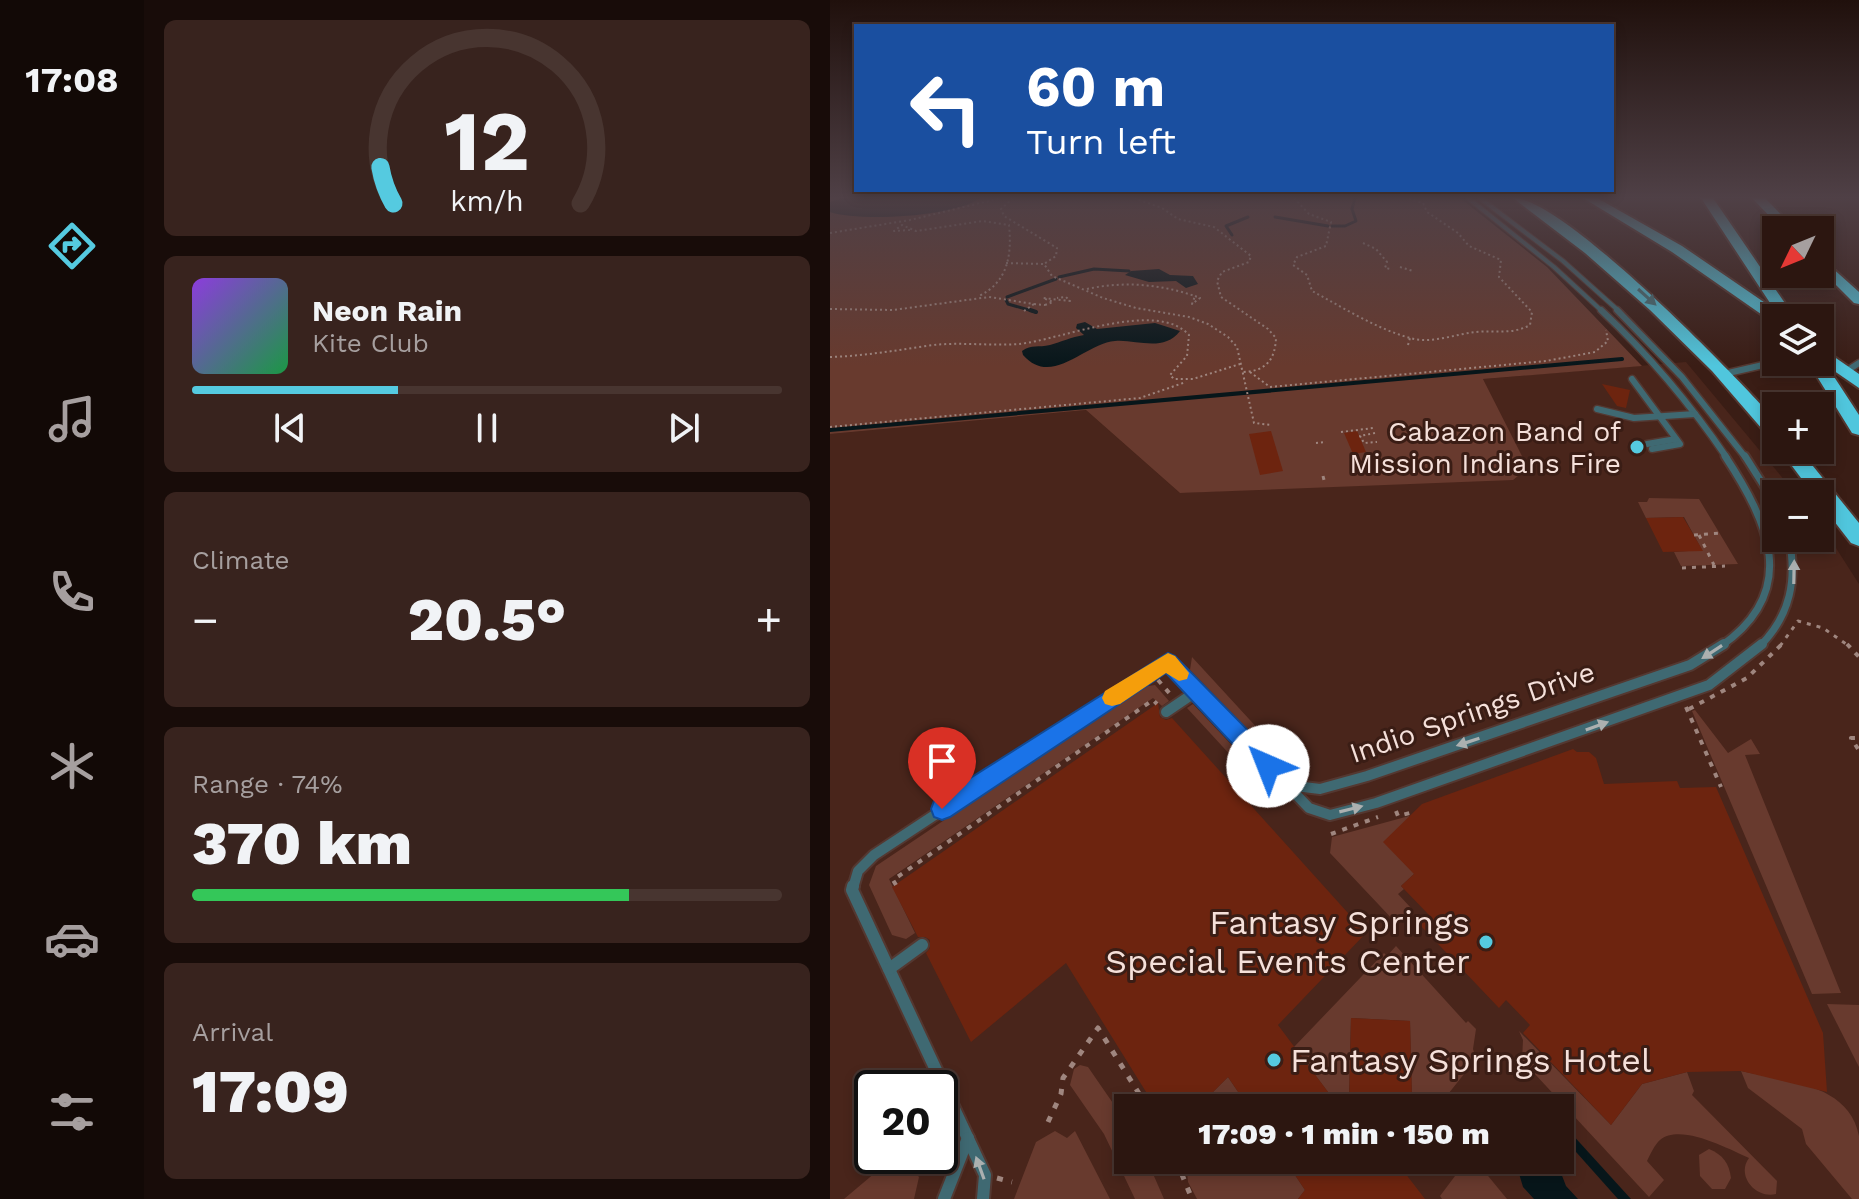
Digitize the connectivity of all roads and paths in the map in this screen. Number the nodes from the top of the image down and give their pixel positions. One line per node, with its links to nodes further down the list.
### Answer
1 (1007, 254): 12 (path)
2 (1058, 254): 13 (path)
3 (1248, 254): 41 (path)
4 (1305, 254): 19 (path)
5 (1380, 254): 15 (path)
6 (1487, 254): 34 (path)
7 (1540, 254): 50 (lane, Indio Springs Drive)
8 (1554, 254): 49 (lane)
9 (1595, 254): 44 (highway, one-way to 44)
10 (1684, 254): 29 (highway)
11 (1744, 254): 27 (highway)
12 (1006, 263): 13 (path); 20 (path)
13 (1044, 264): 21 (path)
14 (1400, 267): 16 (path)
15 (1391, 269)
16 (1413, 271)
17 (1312, 275): 19 (path)
18 (1834, 275): 26 (highway)
19 (1308, 277): 35 (path)
20 (995, 289): 23 (path); 24 (path)
21 (1087, 289): 22 (path); 39 (path)
22 (1195, 296)
23 (1000, 297): 24 (path); 28 (path)
24 (975, 298): 30 (path)
25 (1057, 298): 28 (path)
26 (1859, 300)
27 (1778, 304)
28 (1033, 305): 31 (path)
29 (1762, 308)
30 (830, 309)
31 (1024, 311)
32 (1604, 326): 41 (path)
33 (1426, 335): 34 (path)
34 (1434, 337): 35 (path)
35 (1410, 338): 36 (path)
36 (1408, 345)
37 (830, 357): 46 (path)
38 (1834, 361): 43 (highway)
39 (1240, 364): 42 (path); 46 (path)
40 (1762, 365): 44 (lane)
41 (1250, 372): 42 (path)
42 (1244, 373): 53 (path)
43 (1854, 373)
44 (1724, 374): 52 (highway)
45 (1825, 376): 56 (highway)
46 (1193, 379): 54 (path)
47 (1632, 379): 51 (lane)
48 (1597, 409): 51 (lane)
49 (1710, 413): 50 (lane); 64 (lane)
50 (1693, 414): 51 (lane); 81 (lane, Indio Springs Drive, one-way to 81)
51 (1660, 417): 62 (lane)
52 (1762, 417)
53 (1272, 425)
54 (830, 427)
55 (1373, 428): 57 (path)
56 (1859, 429)
57 (1341, 432)
58 (1375, 433): 60 (path)
59 (1326, 442): 61 (path)
60 (1377, 442)
61 (1316, 443)
62 (1650, 447)
63 (1801, 464): 66 (highway)
64 (1762, 483)
65 (1720, 533): 69 (path)
66 (1859, 538)
67 (1791, 552): 81 (lane, Indio Springs Drive, one-way to 67)
68 (1725, 566): 69 (path)
69 (1715, 567): 70 (path)
70 (1682, 568)
71 (1798, 621): 72 (path)
72 (1859, 657)
73 (1163, 685): 75 (path)
74 (1197, 691): 78 (lane); 81 (lane); 87 (lane)
75 (1173, 698)
76 (1157, 704): 85 (path)
77 (1686, 707): 82 (path)
78 (1166, 712)
79 (1859, 738): 80 (path)
80 (1858, 749)
81 (1286, 784)
82 (1721, 787)
83 (1396, 811): 84 (path)
84 (1414, 812)
85 (896, 885)
86 (922, 945): 87 (lane)
87 (889, 969): 90 (lane)
88 (1139, 1094): 89 (path)
89 (1048, 1122)
90 (968, 1138): 92 (lane); 93 (lane, one-way to 90)
91 (1182, 1174): 94 (path)
92 (944, 1199)
93 (983, 1199)
94 (1192, 1199)

